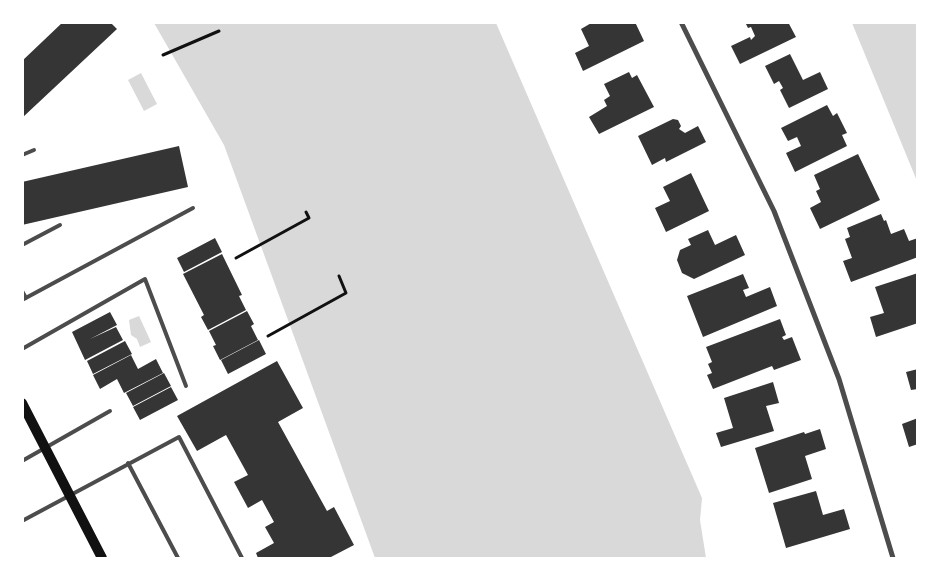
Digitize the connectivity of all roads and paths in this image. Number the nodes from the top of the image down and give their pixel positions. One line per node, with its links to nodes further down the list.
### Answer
1 (681, 22): 27 (street)
2 (219, 31): 3 (path)
3 (163, 54)
4 (34, 150): 5 (lane)
5 (22, 156)
6 (193, 208): 13 (lane)
7 (306, 212): 10 (path)
8 (60, 225): 9 (lane)
9 (22, 246)
10 (236, 258)
11 (339, 276): 14 (path)
12 (22, 291): 13 (lane)
13 (24, 299)
14 (268, 336)
15 (22, 349): 16 (lane)
16 (186, 386)
17 (22, 403): 19 (main road)
18 (110, 410): 19 (lane)
19 (45, 447): 20 (lane); 22 (main road)
20 (22, 461)
21 (128, 464): 22 (lane); 25 (lane); 26 (lane)
22 (69, 495): 23 (lane); 24 (main road)
23 (22, 521)
24 (102, 558)
25 (178, 558)
26 (242, 558)
27 (893, 558)

